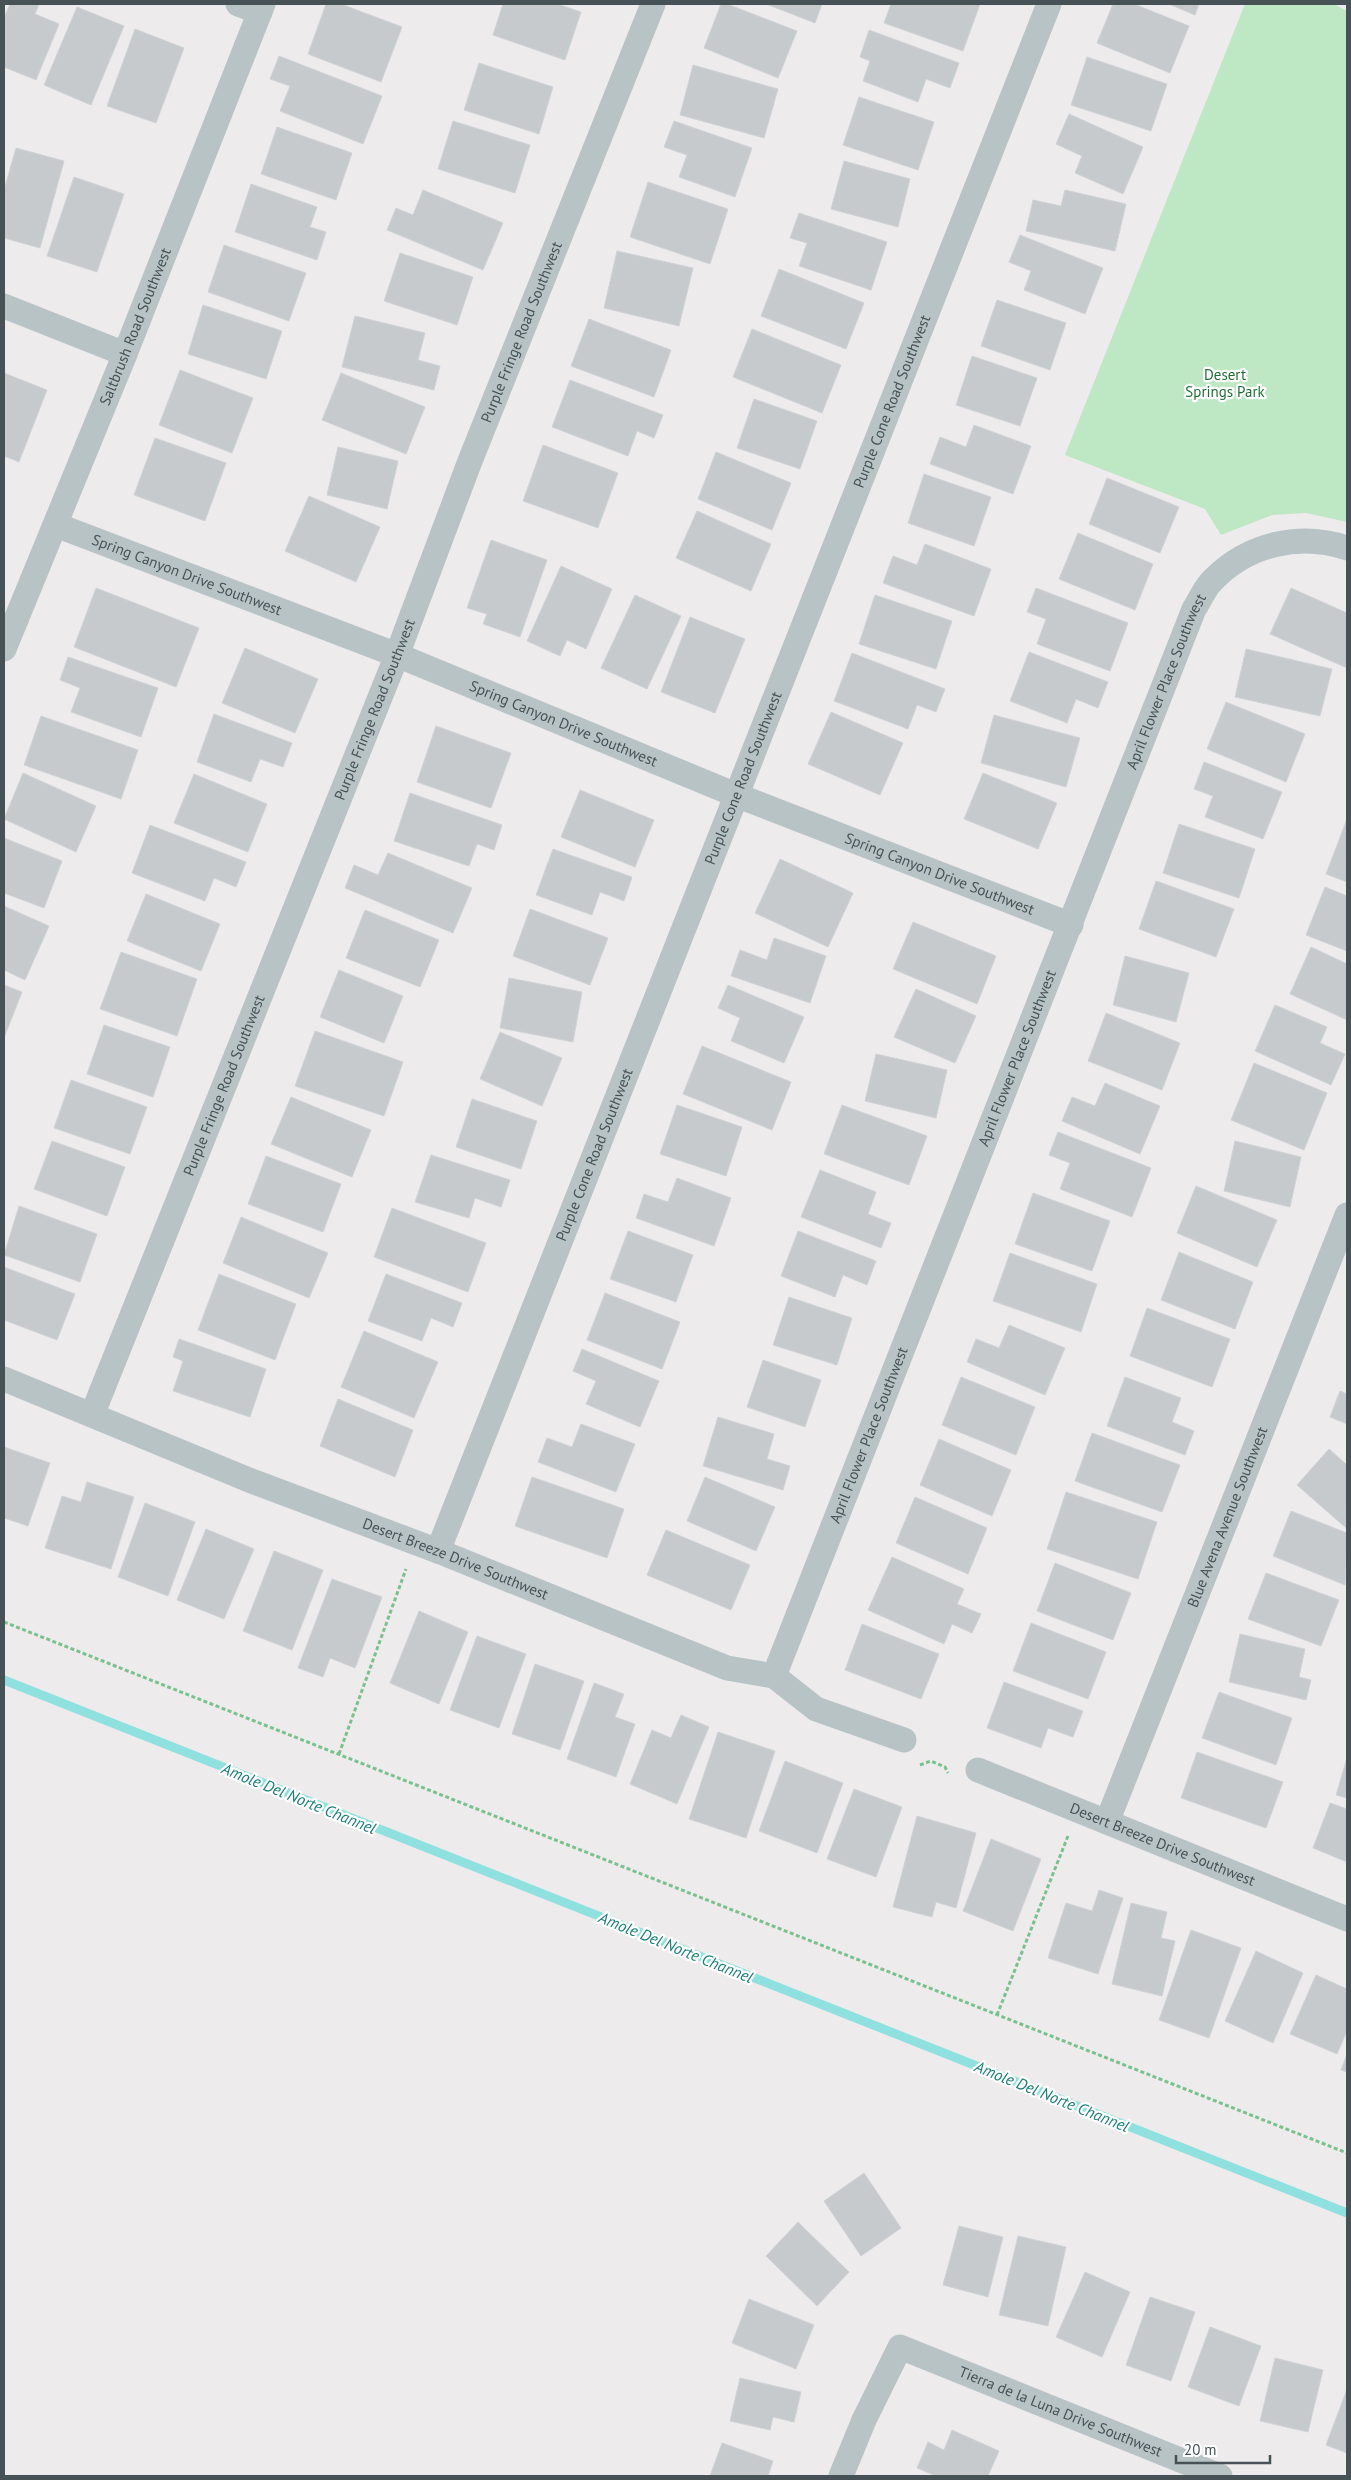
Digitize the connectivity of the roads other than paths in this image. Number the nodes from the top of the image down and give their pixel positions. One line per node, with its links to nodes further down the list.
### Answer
1 (653, 4): 9 (street, Purple Fringe Road Southwest)
2 (1049, 4): 10 (street, Purple Cone Road Southwest)
3 (254, 7): 5 (street, Saltbrush Road Southwest)
4 (4, 306): 5 (street)
5 (125, 354): 6 (street, Saltbrush Road Southwest)
6 (56, 525): 8 (street, Saltbrush Road Southwest); 9 (street, Spring Canyon Drive Southwest)
7 (1347, 548): 11 (street, April Flower Place Southwest)
8 (4, 649)
9 (397, 655): 10 (street, Spring Canyon Drive Southwest); 14 (street, Purple Fringe Road Southwest)
10 (736, 796): 11 (street, Spring Canyon Drive Southwest); 15 (street, Purple Cone Road Southwest)
11 (1071, 925): 16 (street, April Flower Place Southwest)
12 (1347, 1214): 19 (street, Blue Avena Avenue Southwest)
13 (4, 1379): 14 (street, Desert Breeze Drive Southwest)
14 (92, 1415): 15 (street, Desert Breeze Drive Southwest)
15 (427, 1547): 16 (street, Desert Breeze Drive Southwest)
16 (774, 1676): 17 (street, Desert Breeze Drive Southwest)
17 (904, 1740)
18 (978, 1770): 19 (street, Desert Breeze Drive Southwest)
19 (1108, 1822): 20 (street, Desert Breeze Drive Southwest)
20 (1347, 1919)
21 (841, 2476): 22 (street, Tierra de la Luna Drive Southwest)
22 (1220, 2476)

